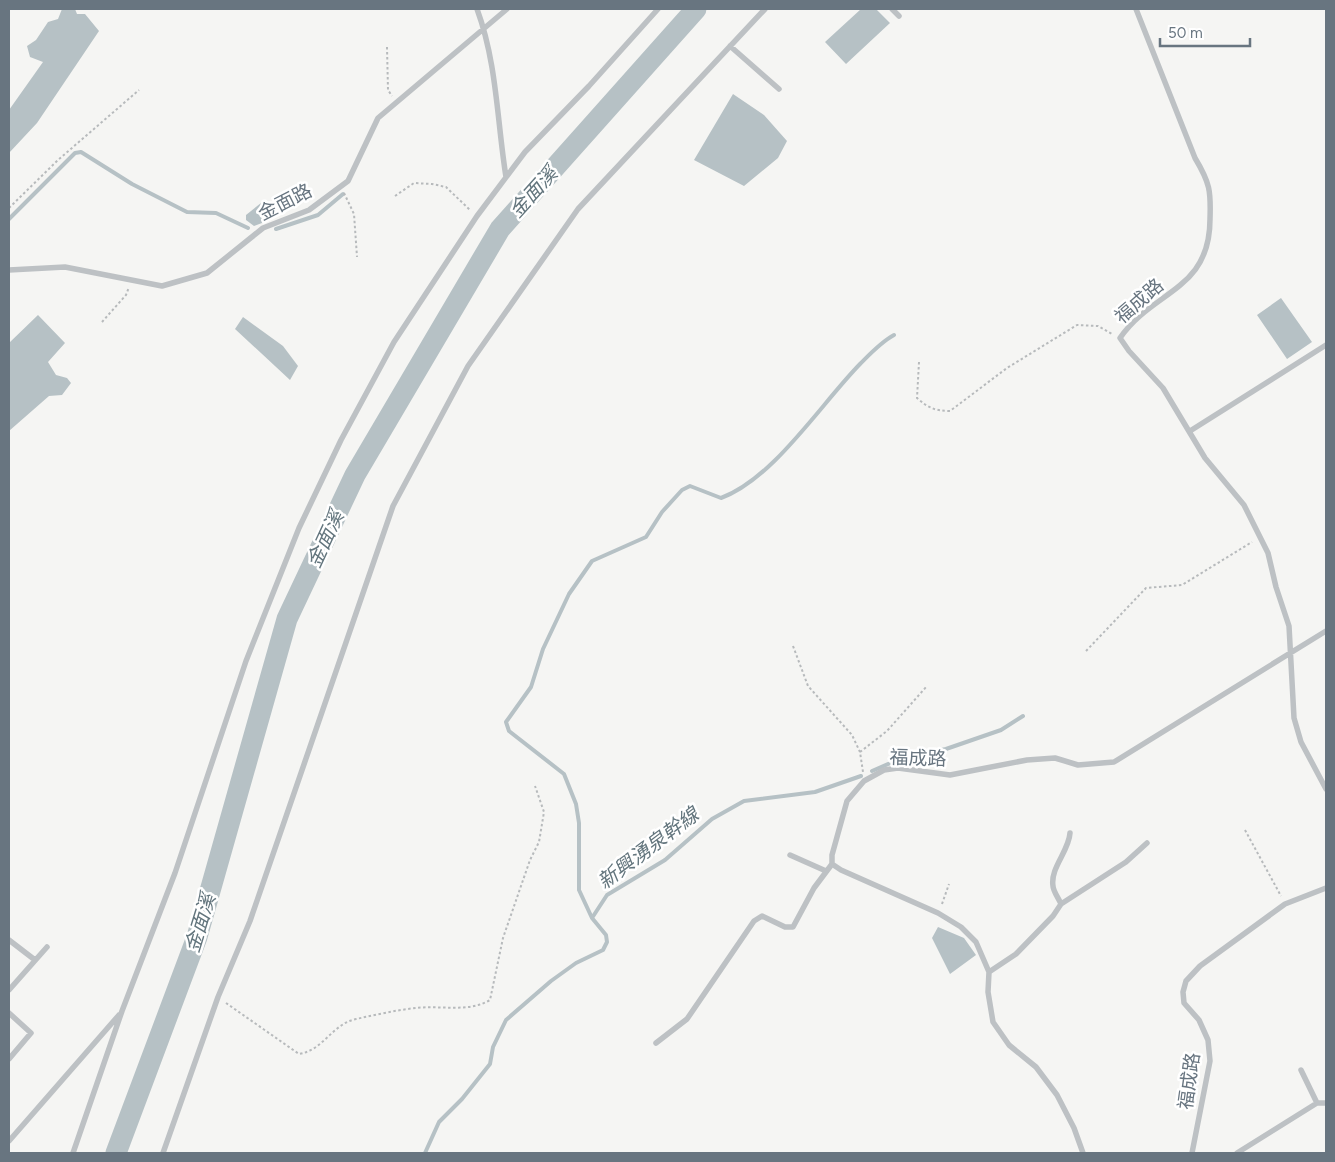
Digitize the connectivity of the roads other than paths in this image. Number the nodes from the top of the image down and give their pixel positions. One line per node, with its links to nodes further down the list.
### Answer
1 (477, 9): 8 (lane)
2 (507, 9): 8 (lane, 金面路)
3 (658, 9): 11 (lane)
4 (765, 9): 9 (lane)
5 (892, 9): 7 (lane)
6 (1136, 9): 14 (lane, 福成路)
7 (899, 16)
8 (484, 27): 11 (lane); 12 (lane, 金面路)
9 (730, 46): 10 (lane); 39 (lane)
10 (779, 89)
11 (506, 177): 30 (lane)
12 (9, 270)
13 (1326, 345): 14 (lane)
14 (1190, 431): 16 (lane, 福成路)
15 (1326, 631): 16 (lane, 福成路)
16 (1292, 652): 17 (lane, 福成路); 21 (lane, 福成路)
17 (1326, 789)
18 (1070, 833): 24 (lane)
19 (1148, 844): 24 (lane)
20 (790, 855): 22 (lane)
21 (832, 864): 22 (lane); 28 (lane)
22 (826, 871): 32 (lane)
23 (1326, 888): 41 (lane, 福成路)
24 (1061, 904): 28 (lane)
25 (9, 940): 27 (lane)
26 (47, 947): 27 (lane)
27 (35, 960): 29 (lane)
28 (989, 972): 40 (lane)
29 (9, 990)
30 (122, 1012): 37 (lane); 38 (lane)
31 (9, 1013): 33 (lane)
32 (656, 1042)
33 (9, 1059)
34 (1301, 1070): 35 (lane)
35 (1317, 1103): 36 (lane); 42 (lane)
36 (1326, 1103)
37 (9, 1141)
38 (73, 1153)
39 (163, 1153)
40 (1083, 1153)
41 (1192, 1153)
42 (1237, 1153)

